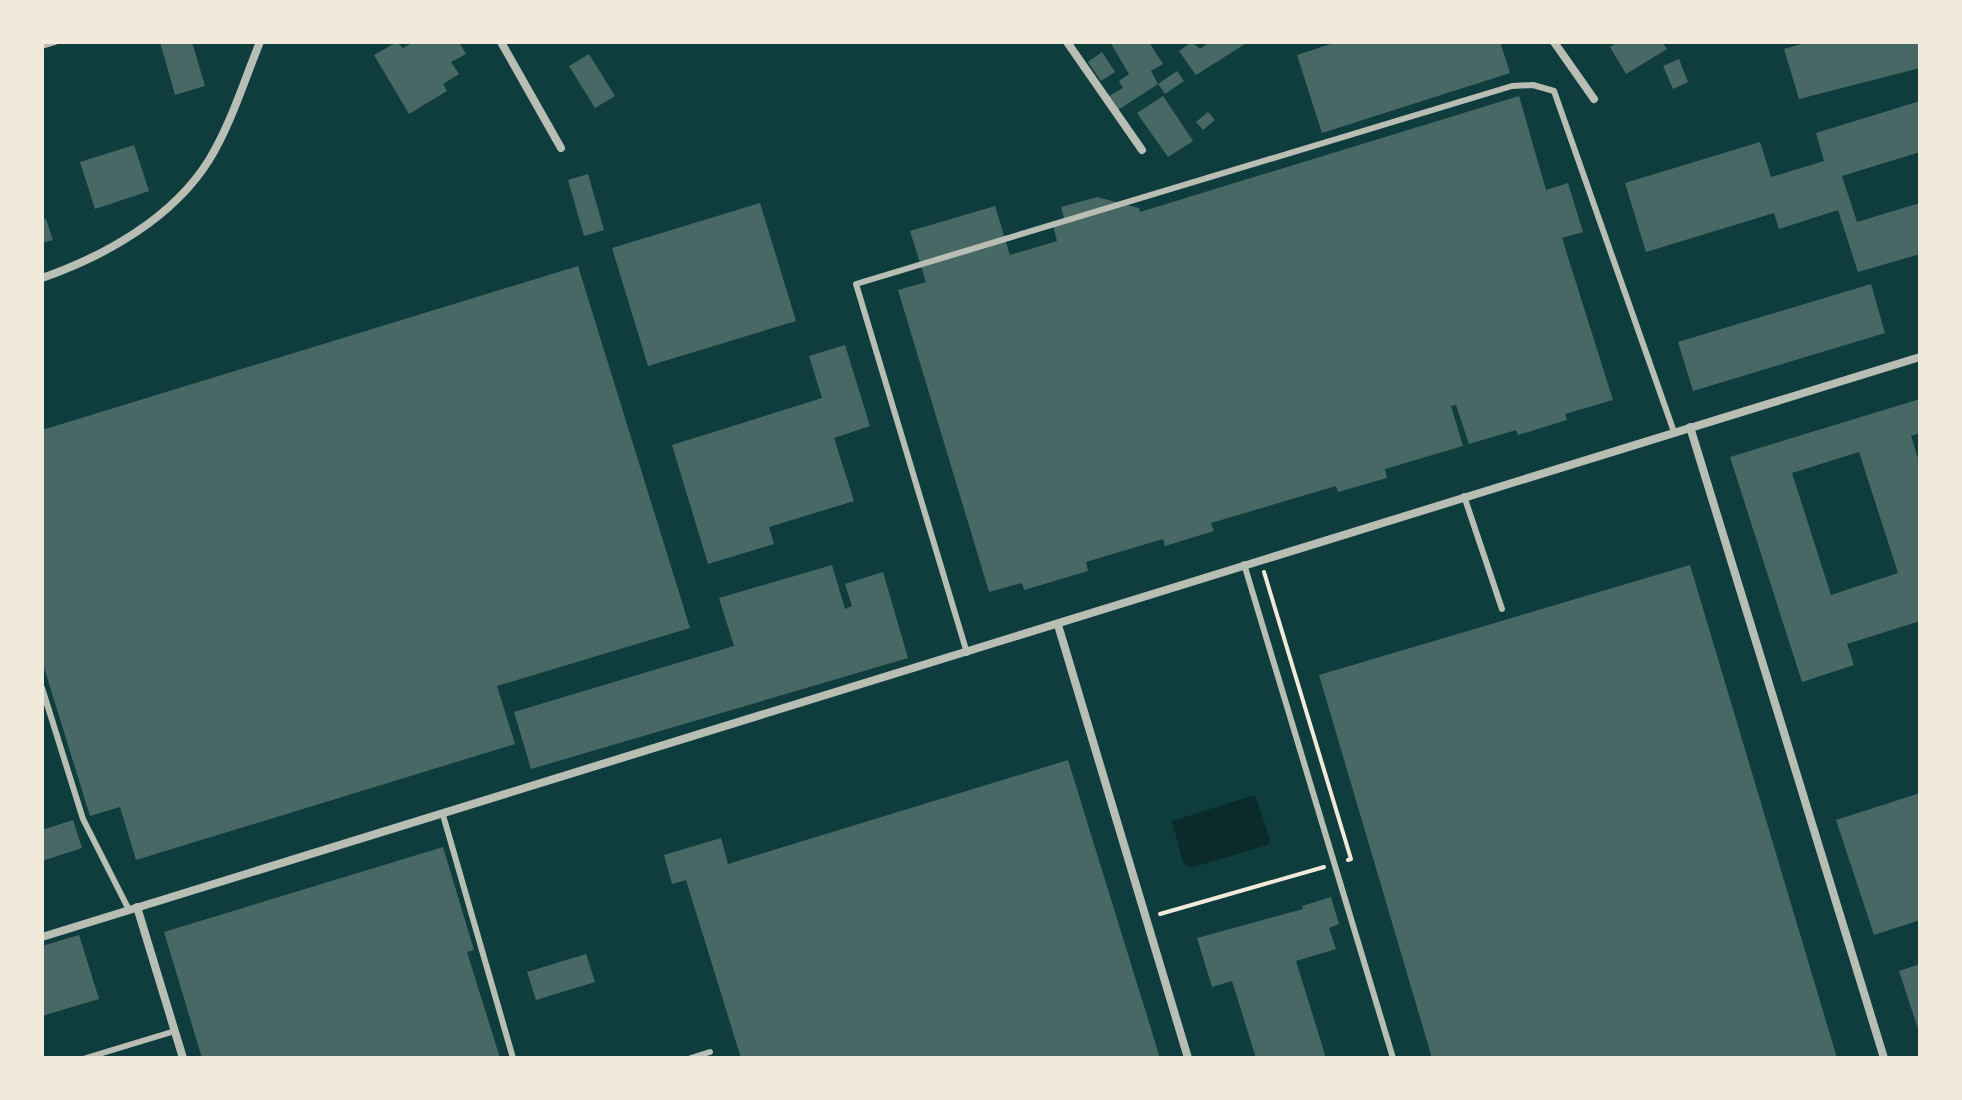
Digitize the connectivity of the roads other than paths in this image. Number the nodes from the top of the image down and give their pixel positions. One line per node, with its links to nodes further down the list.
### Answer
1 (55, 42): 6 (lane)
2 (260, 42): 10 (street)
3 (501, 42): 8 (street)
4 (1067, 42): 9 (street)
5 (1554, 42): 7 (street)
6 (42, 46)
7 (1594, 99)
8 (561, 148)
9 (1142, 150)
10 (42, 278)
11 (1920, 357): 12 (street)
12 (1690, 427): 13 (street); 31 (street)
13 (1674, 432): 14 (street); 18 (lane)
14 (1464, 496): 15 (street); 16 (lane)
15 (1244, 564): 17 (street); 30 (lane)
16 (1502, 609)
17 (1058, 625): 18 (street); 29 (street)
18 (967, 653): 20 (street)
19 (42, 688): 21 (lane)
20 (443, 815): 21 (street); 27 (lane)
21 (133, 909): 22 (street); 23 (street)
22 (42, 937)
23 (175, 1031): 25 (lane); 26 (street)
24 (710, 1052): 28 (lane)
25 (86, 1058)
26 (183, 1058)
27 (513, 1058)
28 (691, 1058)
29 (1188, 1058)
30 (1393, 1058)
31 (1884, 1058)

